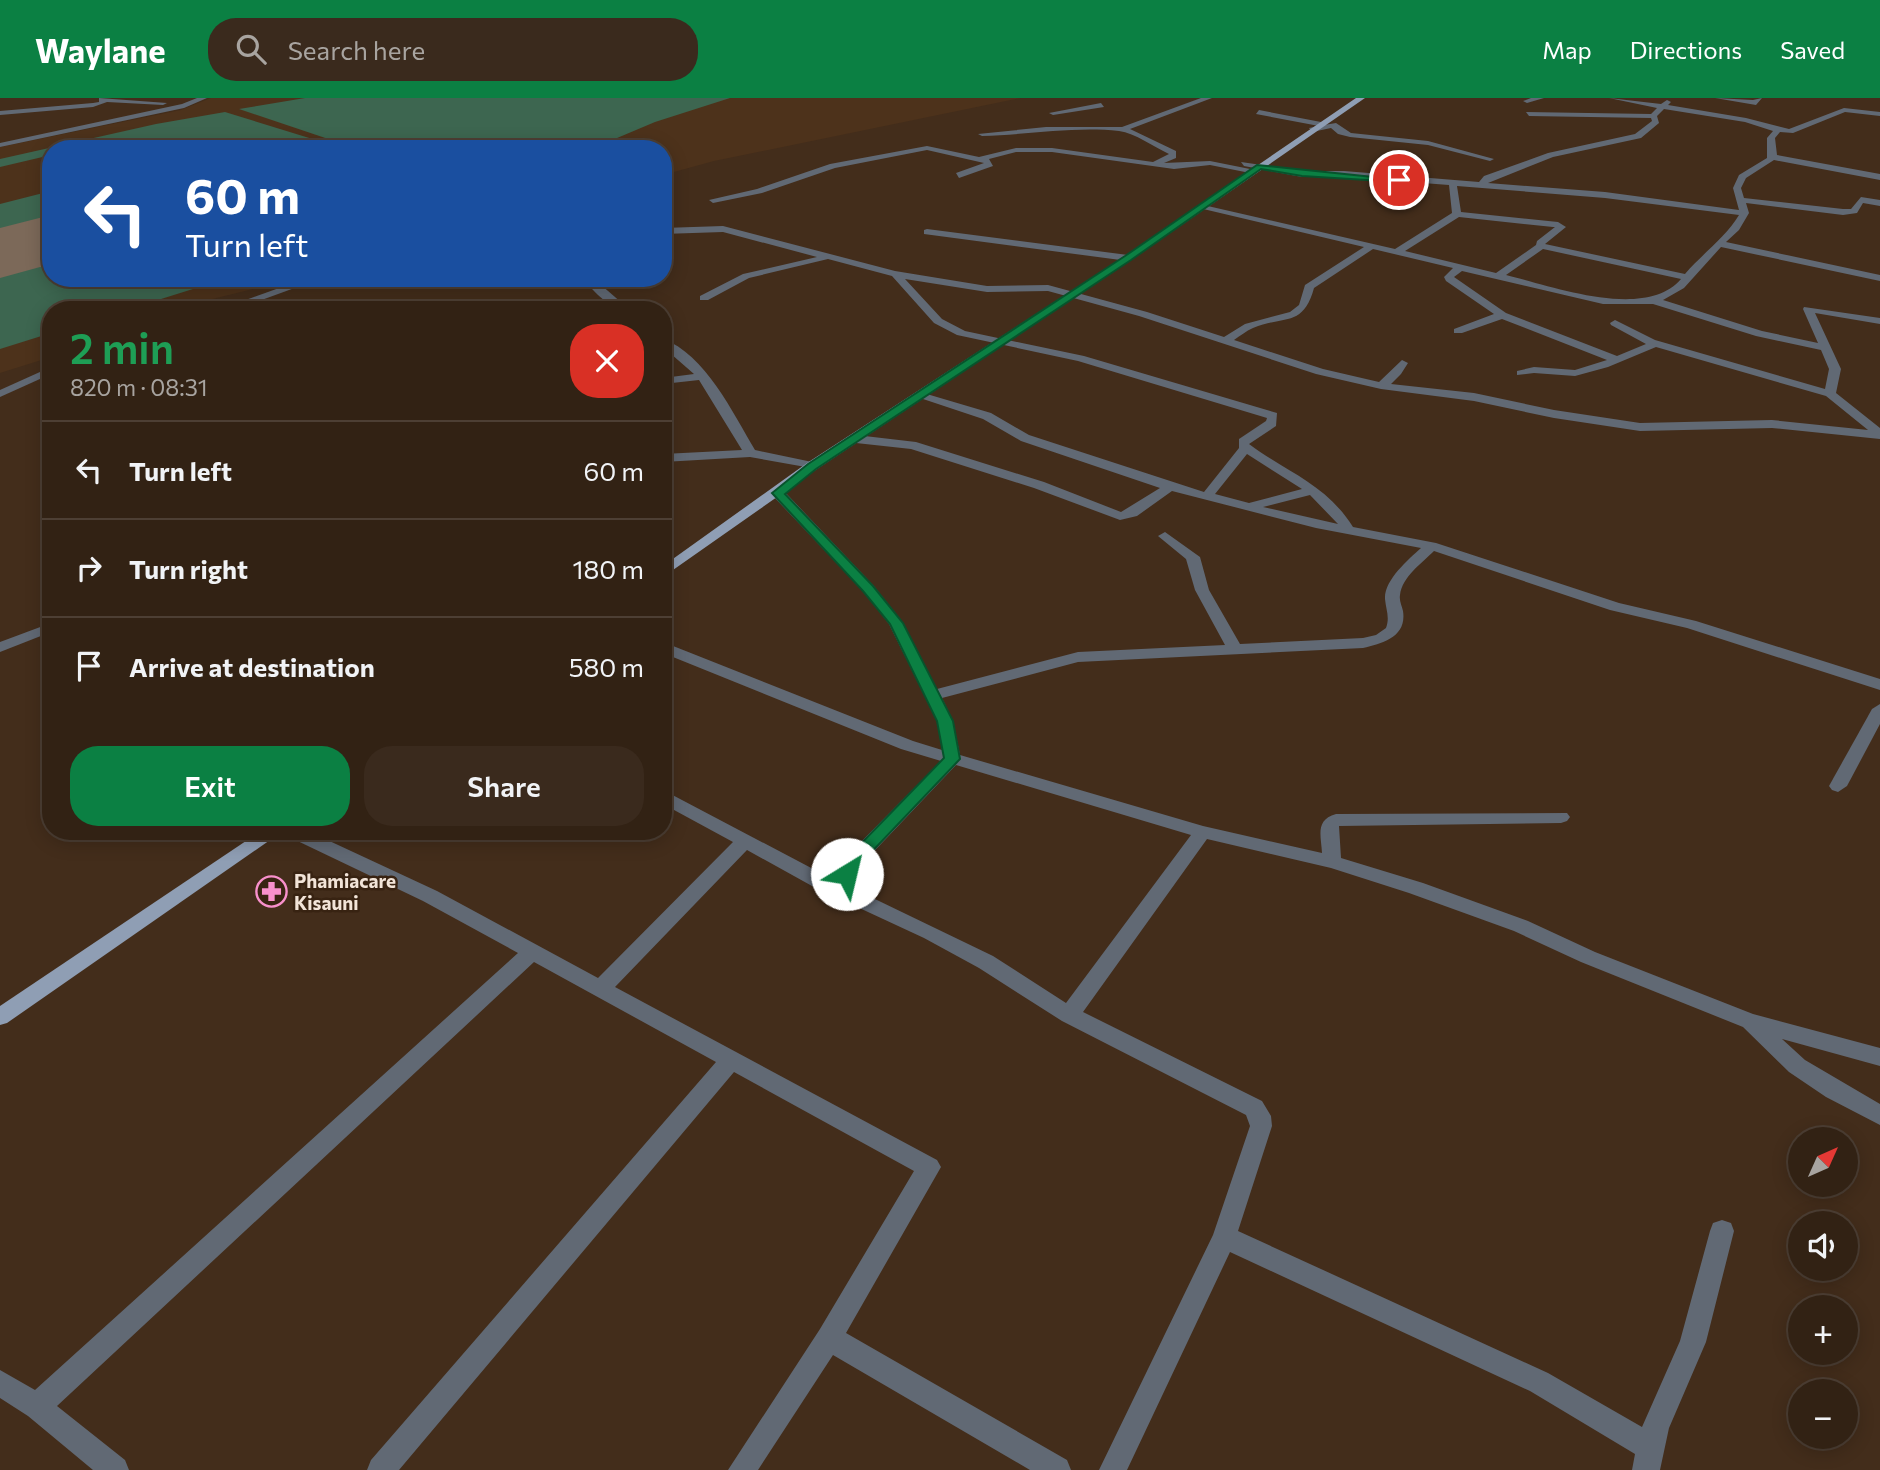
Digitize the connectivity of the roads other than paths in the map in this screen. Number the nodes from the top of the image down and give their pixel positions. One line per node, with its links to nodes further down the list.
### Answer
1 (23, 98): 16 (street)
2 (203, 98): 12 (street)
3 (1208, 98): 26 (street)
4 (1361, 98): 24 (main road)
5 (1540, 98): 11 (street)
6 (1613, 98): 15 (street)
7 (1672, 98): 15 (street)
8 (1719, 98): 10 (street)
9 (103, 99): 12 (street); 16 (street)
10 (1757, 100): 23 (street)
11 (1527, 101)
12 (188, 104): 31 (street)
13 (1101, 105): 19 (street)
14 (1045, 106): 19 (street)
15 (1661, 106): 22 (street); 23 (street)
16 (14, 111): 18 (street)
17 (1259, 112): 24 (street)
18 (0, 113)
19 (1053, 113): 25 (street)
20 (1529, 114): 22 (street)
21 (1880, 114): 27 (street)
22 (1653, 116): 42 (street)
23 (1746, 120): 27 (street)
24 (1316, 127): 35 (street); 38 (main road)
25 (1046, 129): 26 (street); 28 (street)
26 (1124, 129): 37 (street)
27 (1778, 130): 34 (street)
28 (1025, 133): 30 (street); 33 (street)
29 (0, 134): 31 (street)
30 (982, 134)
31 (14, 142): 32 (street)
32 (0, 145)
33 (1052, 150): 36 (street); 37 (street)
34 (1772, 157): 40 (street); 44 (street)
35 (1490, 159)
36 (986, 161): 39 (street); 43 (street)
37 (1155, 164): 38 (street)
38 (1256, 169): 41 (street); 46 (main road)
39 (959, 175)
40 (1880, 177)
41 (1453, 185): 42 (street); 48 (street)
42 (1480, 187): 47 (street)
43 (713, 200)
44 (1741, 200): 45 (street); 47 (street)
45 (1880, 202)
46 (1202, 206): 52 (street); 56 (main road)
47 (1745, 213): 51 (street)
48 (1457, 215): 53 (street); 54 (street)
49 (672, 231): 55 (street)
50 (927, 232): 56 (street)
51 (1721, 244): 60 (street); 61 (street)
52 (1372, 246): 54 (street); 73 (street)
53 (1541, 246): 59 (street); 60 (street)
54 (1397, 252): 57 (street)
55 (824, 258): 58 (street); 65 (street)
56 (1128, 258): 64 (main road)
57 (1459, 268): 59 (street); 69 (street)
58 (894, 274): 64 (street); 75 (street)
59 (1497, 277): 68 (street)
60 (1688, 277): 68 (street)
61 (1880, 278)
62 (291, 287): 66 (street)
63 (594, 287): 67 (street)
64 (1072, 294): 73 (street); 75 (main road)
65 (704, 299)
66 (249, 301)
67 (615, 301)
68 (1654, 301): 77 (street)
69 (1502, 315): 72 (street); 78 (street)
70 (1880, 321): 77 (street)
71 (1615, 323): 74 (street)
72 (1458, 331)
73 (1223, 342): 84 (street)
74 (1652, 342): 78 (street); 86 (street)
75 (999, 343): 87 (main road); 90 (street)
76 (672, 348): 82 (street)
77 (1826, 348): 86 (street)
78 (1616, 359): 80 (street)
79 (1402, 363): 84 (street)
80 (1521, 373)
81 (42, 374): 85 (street)
82 (703, 376): 83 (street); 91 (street)
83 (672, 380)
84 (1381, 386): 88 (street)
85 (0, 394)
86 (1830, 394): 88 (street)
87 (920, 396): 89 (main road); 94 (street)
88 (1880, 434)
89 (856, 439): 93 (main road); 94 (street)
90 (1246, 447): 95 (street); 97 (street)
91 (750, 453): 92 (street); 93 (street)
92 (672, 457)
93 (812, 466): 96 (main road)
94 (1170, 487): 97 (street)
95 (1315, 490): 98 (street); 99 (street)
96 (778, 493): 102 (main road); 108 (street)
97 (1208, 496): 98 (street)
98 (1249, 506): 99 (street)
99 (1349, 531): 101 (street)
100 (1165, 536): 105 (street)
101 (1431, 546): 105 (street); 107 (street)
102 (672, 567)
103 (42, 631): 104 (street)
104 (0, 647)
105 (1235, 649): 108 (street)
106 (672, 651): 110 (street)
107 (1880, 685)
108 (933, 695): 110 (street)
109 (1880, 709): 111 (street)
110 (952, 759): 114 (street); 119 (street)
111 (1838, 786)
112 (672, 801): 117 (street)
113 (1561, 817): 118 (street)
114 (1203, 832): 118 (street); 122 (street)
115 (261, 840): 123 (main road)
116 (310, 840): 120 (street)
117 (746, 840): 119 (street); 121 (street)
118 (1332, 862): 124 (street)
119 (839, 889): 122 (street)
120 (533, 951): 121 (street); 132 (street)
121 (602, 987): 126 (street)
122 (1069, 1015): 129 (street)
123 (0, 1017)
124 (1749, 1021): 125 (street); 127 (street)
125 (1880, 1057)
126 (731, 1060): 130 (street); 135 (street)
127 (1880, 1115)
128 (1722, 1231): 133 (street)
129 (1224, 1237): 133 (street); 138 (street)
130 (829, 1338): 136 (street); 137 (street)
131 (0, 1384): 132 (street)
132 (37, 1407): 134 (street)
133 (1648, 1459)
134 (115, 1470)
135 (381, 1470)
136 (742, 1470)
137 (1057, 1470)
138 (1113, 1470)

